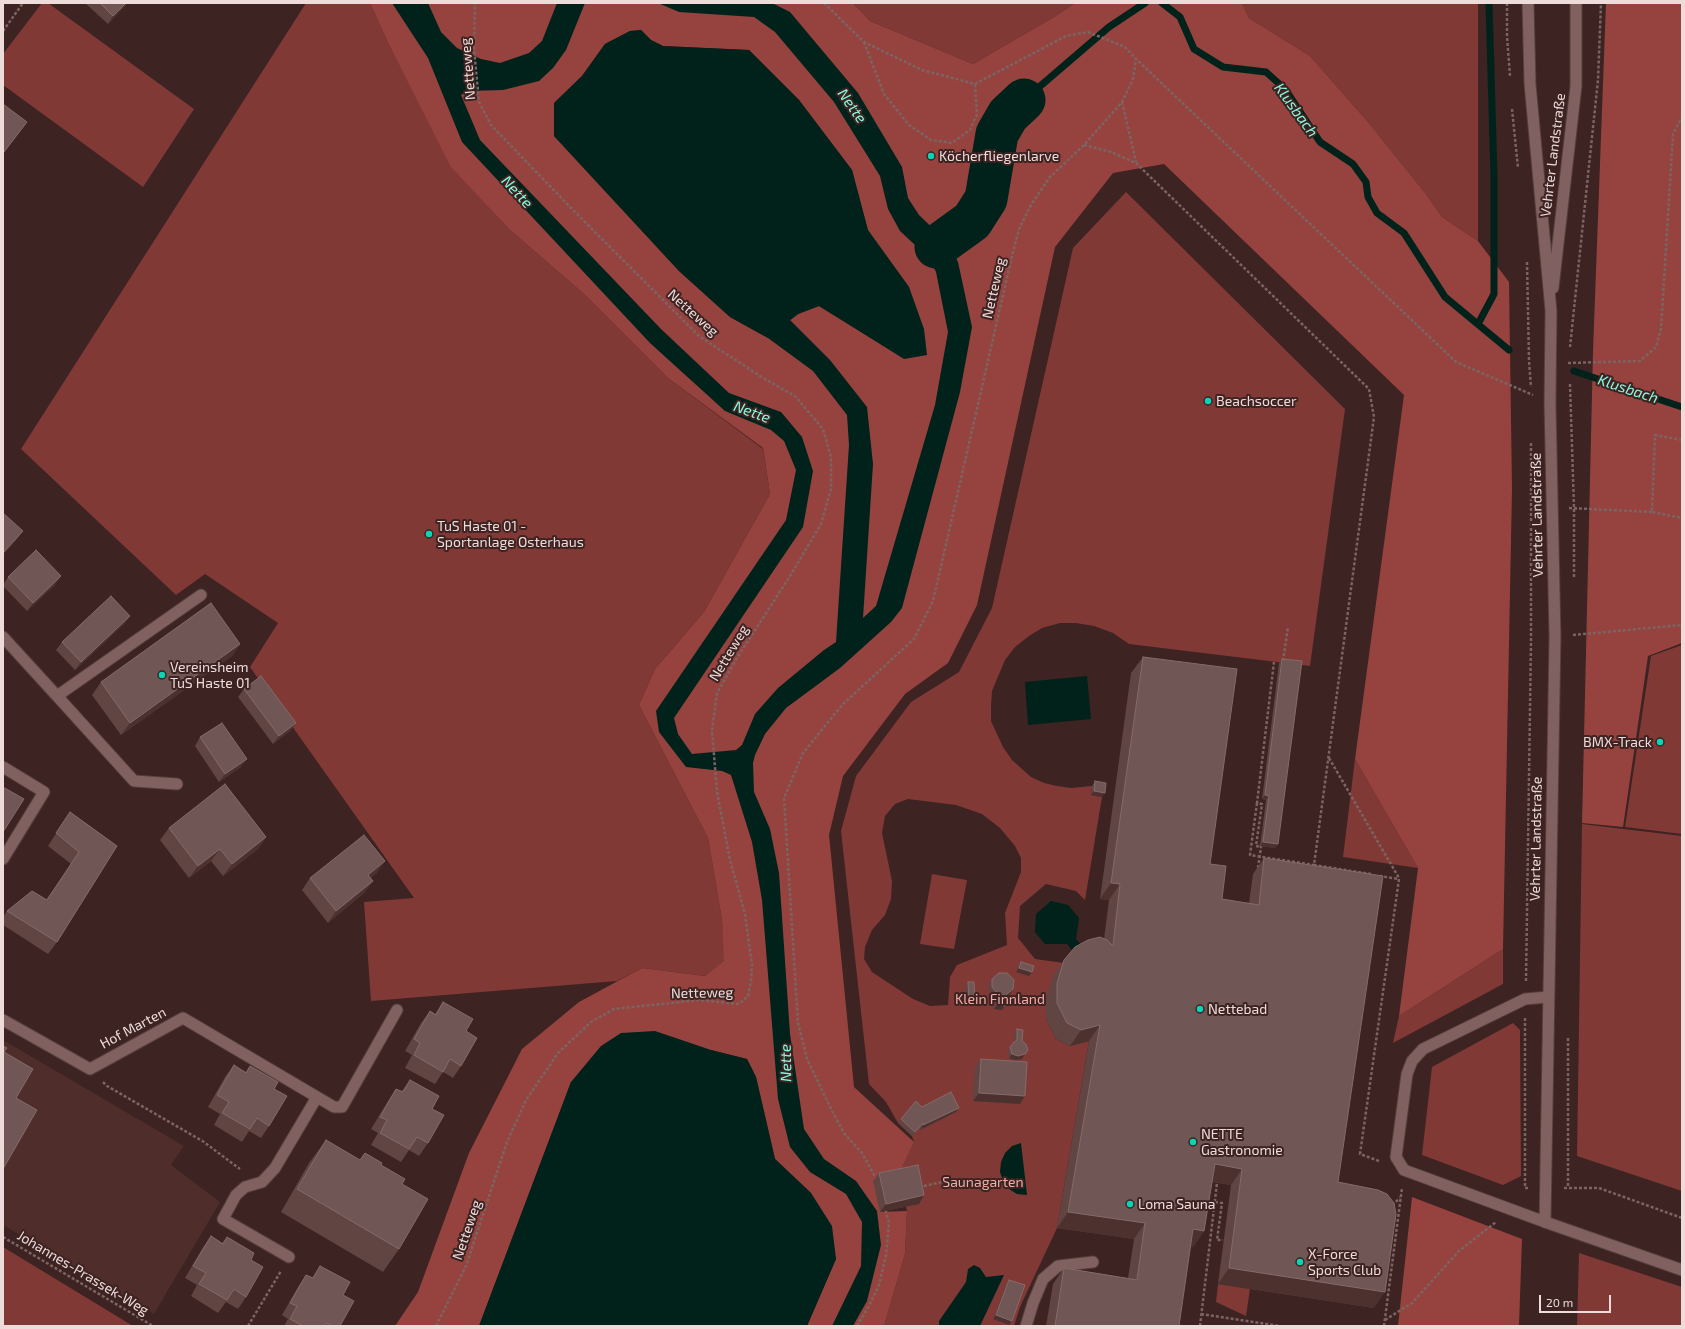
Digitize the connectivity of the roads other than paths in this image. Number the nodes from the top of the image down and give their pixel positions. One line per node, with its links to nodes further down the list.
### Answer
1 (1528, 3): 3 (main road, Vehrter Landstraße)
2 (1576, 3): 3 (main road, Vehrter Landstraße)
3 (1550, 311): 10 (main road, Vehrter Landstraße)
4 (200, 595): 6 (main road)
5 (3, 637): 6 (main road)
6 (57, 696): 8 (main road)
7 (3, 767): 9 (main road)
8 (177, 784)
9 (3, 859)
10 (1548, 997): 14 (main road, Vehrter Landstraße); 14 (main road)
11 (397, 1010): 13 (main road, Hof Marten)
12 (3, 1020): 13 (main road, Hof Marten)
13 (317, 1097): 15 (main road)
14 (1545, 1222): 17 (main road)
15 (289, 1257)
16 (1093, 1262): 18 (main road)
17 (1682, 1270)
18 (1026, 1326)

